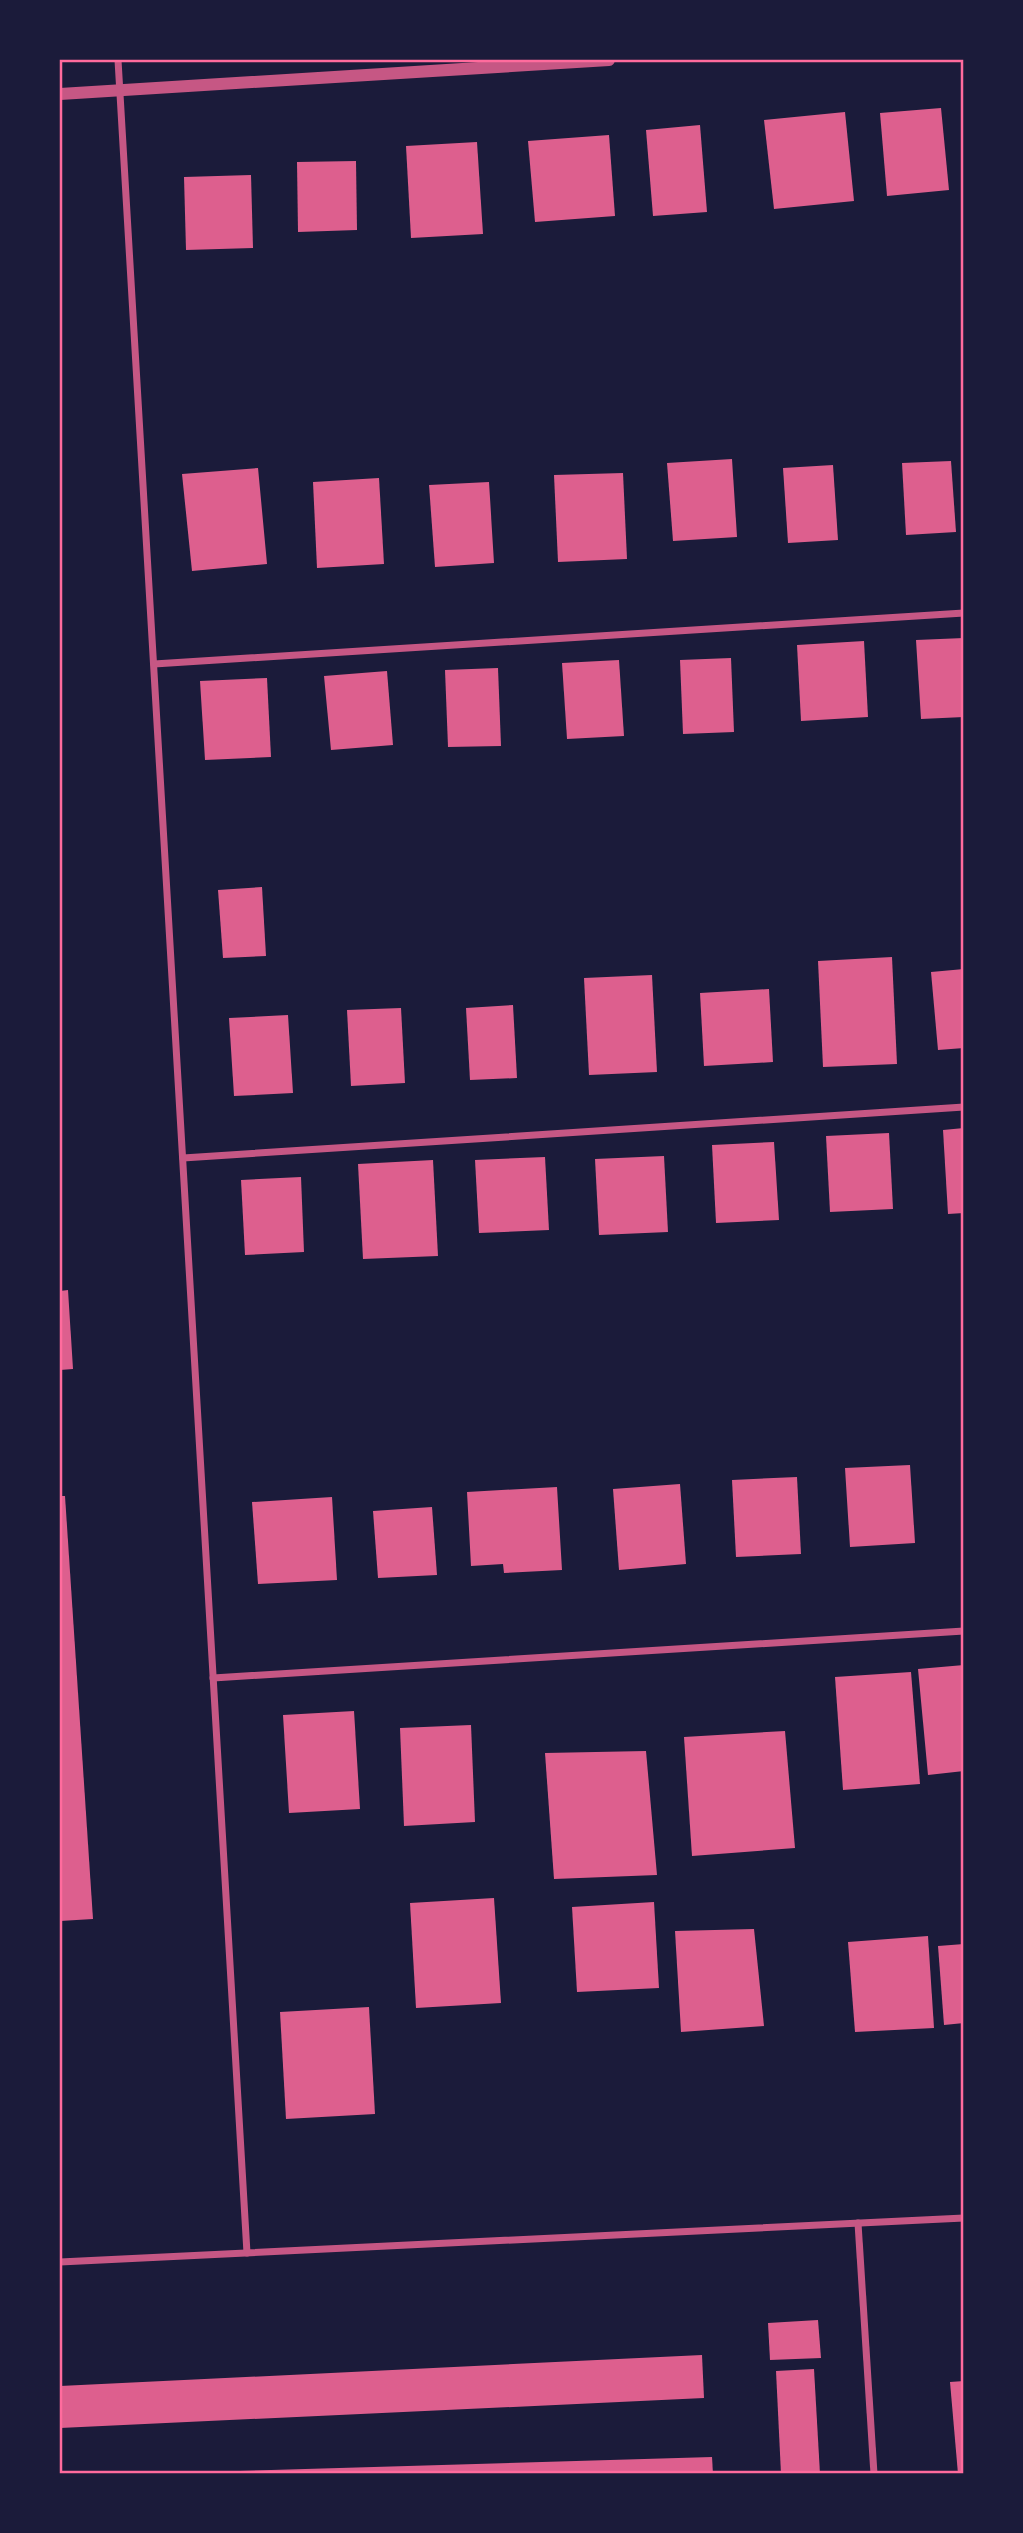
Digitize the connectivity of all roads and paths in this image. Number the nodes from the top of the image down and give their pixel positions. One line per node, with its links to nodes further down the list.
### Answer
1 (118, 60): 3 (street)
2 (609, 60): 3 (street)
3 (120, 90): 4 (street); 6 (street)
4 (60, 94)
5 (964, 612): 6 (street)
6 (154, 664): 8 (street)
7 (964, 1107): 8 (street)
8 (183, 1158): 10 (street)
9 (964, 1631): 10 (street)
10 (213, 1678): 13 (street)
11 (964, 2218): 12 (street)
12 (858, 2223): 13 (street); 15 (street)
13 (247, 2253): 14 (street)
14 (60, 2262)
15 (874, 2473)

